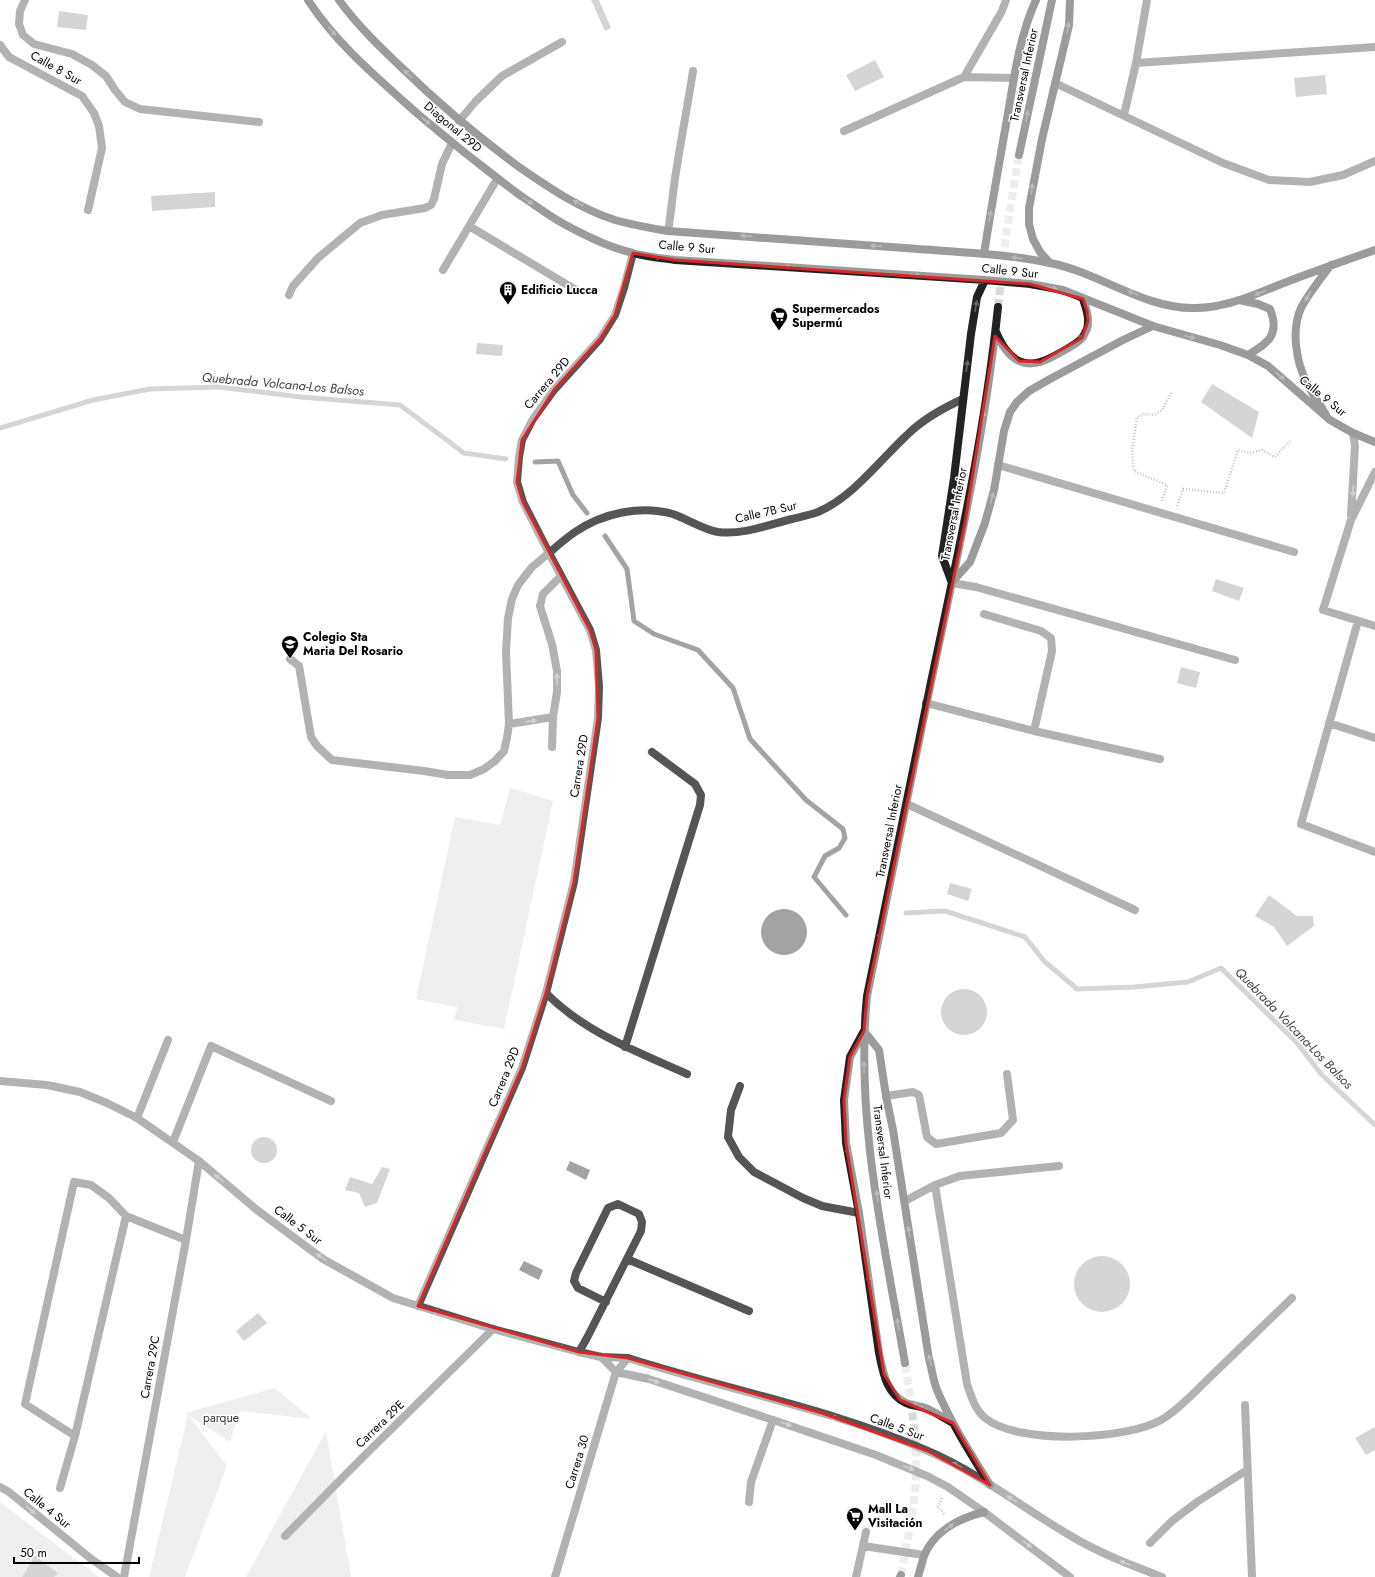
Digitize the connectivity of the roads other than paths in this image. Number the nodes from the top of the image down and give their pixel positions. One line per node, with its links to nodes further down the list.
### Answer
1 (25, 0): 19 (street)
2 (308, 0): 21 (main road, Diagonal 29D, one-way to 21)
3 (339, 0): 18 (main road, Diagonal 29D, one-way to 3)
4 (1006, 0): 14 (street)
5 (1036, 0): 15 (main road)
6 (1052, 0): 22 (main road, Transversal Inferior, one-way to 6)
7 (1070, 0): 16 (main road, one-way to 7)
8 (1147, 0): 12 (street)
9 (562, 42): 18 (street)
10 (0, 46): 25 (street, Calle 8 Sur)
11 (1375, 47): 12 (street)
12 (1136, 63): 17 (street)
13 (693, 71): 28 (street)
14 (964, 77): 15 (street); 20 (street)
15 (1014, 78): 32 (main road, one-way to 15)
16 (1055, 83): 17 (street); 33 (main road, one-way to 16)
17 (1124, 116): 23 (street)
18 (459, 121): 26 (main road, Diagonal 29D, one-way to 18)
19 (259, 122)
20 (844, 131)
21 (452, 143): 24 (main road, Diagonal 29D); 38 (street)
22 (1019, 155)
23 (1375, 160)
24 (497, 179): 27 (street); 29 (main road, Diagonal 29D, one-way to 29)
25 (88, 210)
26 (614, 219): 28 (main road, Calle 9 Sur)
27 (469, 226): 35 (street); 37 (street)
28 (668, 231): 32 (main road, Calle 9 Sur, one-way to 28)
29 (605, 243): 31 (main road, Calle 9 Sur)
30 (1375, 250): 34 (main road, Calle 9 Sur)
31 (633, 253): 36 (main road, Calle 9 Sur, one-way to 36); 53 (street, Carrera 29D)
32 (984, 254): 33 (main road, Calle 9 Sur, one-way to 32)
33 (1050, 263): 40 (main road, Calle 9 Sur, one-way to 33)
34 (1331, 265): 40 (main road, Calle 9 Sur, one-way to 40); 46 (main road, one-way to 46)
35 (443, 270)
36 (985, 280): 39 (main road, Calle 9 Sur, one-way to 39); 45 (main road, one-way to 36)
37 (576, 290)
38 (289, 295)
39 (1083, 299): 42 (main road, Calle 9 Sur); 43 (main road, one-way to 43)
40 (1239, 300): 44 (main road)
41 (998, 307): 43 (main road, Transversal Inferior)
42 (1153, 326): 44 (main road, Calle 9 Sur, one-way to 44); 49 (main road)
43 (996, 332): 55 (main road, Transversal Inferior, one-way to 43)
44 (1248, 355): 46 (main road, Calle 9 Sur, one-way to 46)
45 (963, 399): 53 (street, Calle 7B Sur); 55 (main road)
46 (1330, 420): 47 (main road, Calle 9 Sur)
47 (1353, 433): 48 (main road, Calle 9 Sur); 51 (street, one-way to 51)
48 (1375, 442)
49 (998, 465): 52 (street); 55 (main road, one-way to 49)
50 (1375, 472): 51 (street)
51 (1351, 520): 57 (street)
52 (1294, 552)
53 (549, 553): 54 (street, Carrera 29D); 64 (street, Calle 7B Sur)
54 (561, 576): 62 (street, one-way to 54); 73 (street, Carrera 29D)
55 (952, 583): 60 (street); 61 (main road, Transversal Inferior)
56 (984, 614): 65 (street)
57 (1358, 621): 58 (street); 63 (street)
58 (1375, 626)
59 (290, 659): 64 (street, Calle 7B Sur)
60 (1235, 660)
61 (926, 703): 65 (street); 70 (main road, Transversal Inferior)
62 (553, 717): 64 (street, one-way to 62); 67 (street)
63 (1329, 723): 66 (street); 71 (street)
64 (509, 724)
65 (1034, 731): 69 (street)
66 (1375, 738)
67 (552, 747)
68 (652, 752): 76 (street)
69 (1160, 759)
70 (907, 804): 72 (street); 74 (main road, Transversal Inferior, one-way to 70)
71 (1375, 852)
72 (1135, 910)
73 (546, 993): 76 (street); 95 (street, Carrera 29D)
74 (864, 1031): 81 (main road); 89 (main road, one-way to 74); 101 (main road, Transversal Inferior, one-way to 74)
75 (168, 1040): 83 (street)
76 (625, 1047): 77 (street)
77 (687, 1074)
78 (1007, 1074): 81 (street)
79 (0, 1082): 83 (street, Calle 5 Sur)
80 (740, 1086): 89 (street)
81 (886, 1096): 88 (main road)
82 (331, 1101): 84 (street)
83 (137, 1118): 84 (street, Calle 5 Sur)
84 (173, 1142): 85 (street, Calle 5 Sur)
85 (199, 1162): 91 (street, Carrera 29C); 95 (street, Calle 5 Sur, one-way to 85)
86 (1059, 1166): 87 (street)
87 (935, 1185): 88 (street); 93 (street)
88 (905, 1201): 105 (main road, one-way to 88)
89 (859, 1213): 105 (main road, one-way to 89)
90 (126, 1216): 91 (street); 106 (street); 106 (street)
91 (186, 1240): 119 (street, Carrera 29C)
92 (627, 1259): 94 (street); 94 (street); 96 (street)
93 (1292, 1298)
94 (606, 1302): 98 (street)
95 (418, 1306): 97 (street, Calle 5 Sur, one-way to 95)
96 (749, 1311)
97 (493, 1329): 98 (street, Calle 5 Sur, one-way to 97); 114 (street, Carrera 29E)
98 (579, 1352): 99 (street, Calle 5 Sur)
99 (601, 1357): 100 (street, Calle 5 Sur); 102 (street)
100 (628, 1358): 102 (street, Carrera 30); 108 (street, Calle 5 Sur, one-way to 100)
101 (905, 1363)
102 (616, 1372): 104 (street, one-way to 104); 120 (street, Carrera 30)
103 (1244, 1405): 107 (street)
104 (773, 1420): 111 (street); 112 (street, one-way to 112)
105 (952, 1423): 108 (main road)
106 (75, 1436): 110 (street)
107 (1247, 1470): 115 (street); 125 (street)
108 (990, 1485): 124 (street, Calle 5 Sur, one-way to 108)
109 (0, 1487): 118 (street, Calle 4 Sur, one-way to 118)
110 (60, 1488)
111 (748, 1502)
112 (984, 1512): 117 (main road, one-way to 112); 123 (street, one-way to 123)
113 (866, 1532): 116 (street)
114 (285, 1536)
115 (1150, 1543)
116 (863, 1546): 117 (street); 121 (street)
117 (924, 1555): 122 (main road)
118 (117, 1577)
119 (124, 1577)
120 (555, 1577)
121 (856, 1577)
122 (918, 1577)
123 (1070, 1577)
124 (1162, 1577)
125 (1252, 1577)

